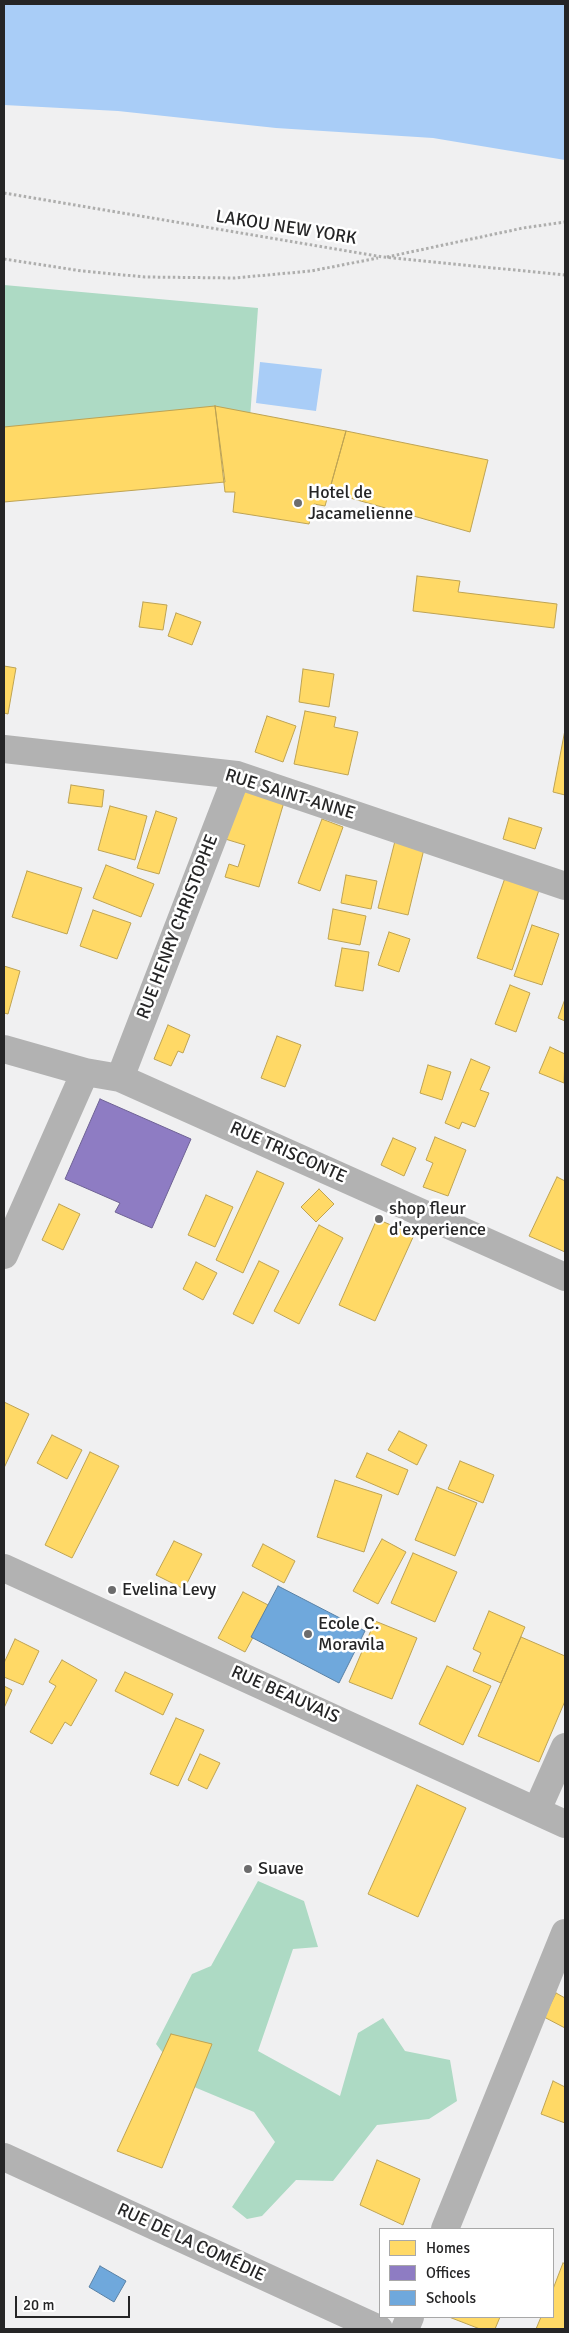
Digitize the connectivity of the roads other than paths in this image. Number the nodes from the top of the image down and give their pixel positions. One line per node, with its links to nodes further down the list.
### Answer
1 (4, 750): 2 (street, RUE SAINT-ANNE)
2 (237, 775): 3 (street, RUE SAINT-ANNE); 6 (street, RUE HENRY CHRISTOPHE)
3 (565, 886)
4 (4, 1050): 5 (street, RUE TRISCONTE)
5 (85, 1072): 6 (street, RUE TRISCONTE); 7 (street)
6 (120, 1078): 8 (street, RUE TRISCONTE)
7 (4, 1255)
8 (565, 1277)
9 (4, 1568): 11 (street, RUE BEAUVAIS)
10 (565, 1747): 11 (street)
11 (537, 1810): 12 (street, RUE BEAUVAIS)
12 (565, 1824)
13 (565, 1933): 15 (street)
14 (4, 2157): 16 (street, RUE DE LA COMÉDIE)
15 (445, 2228)
16 (379, 2329)

